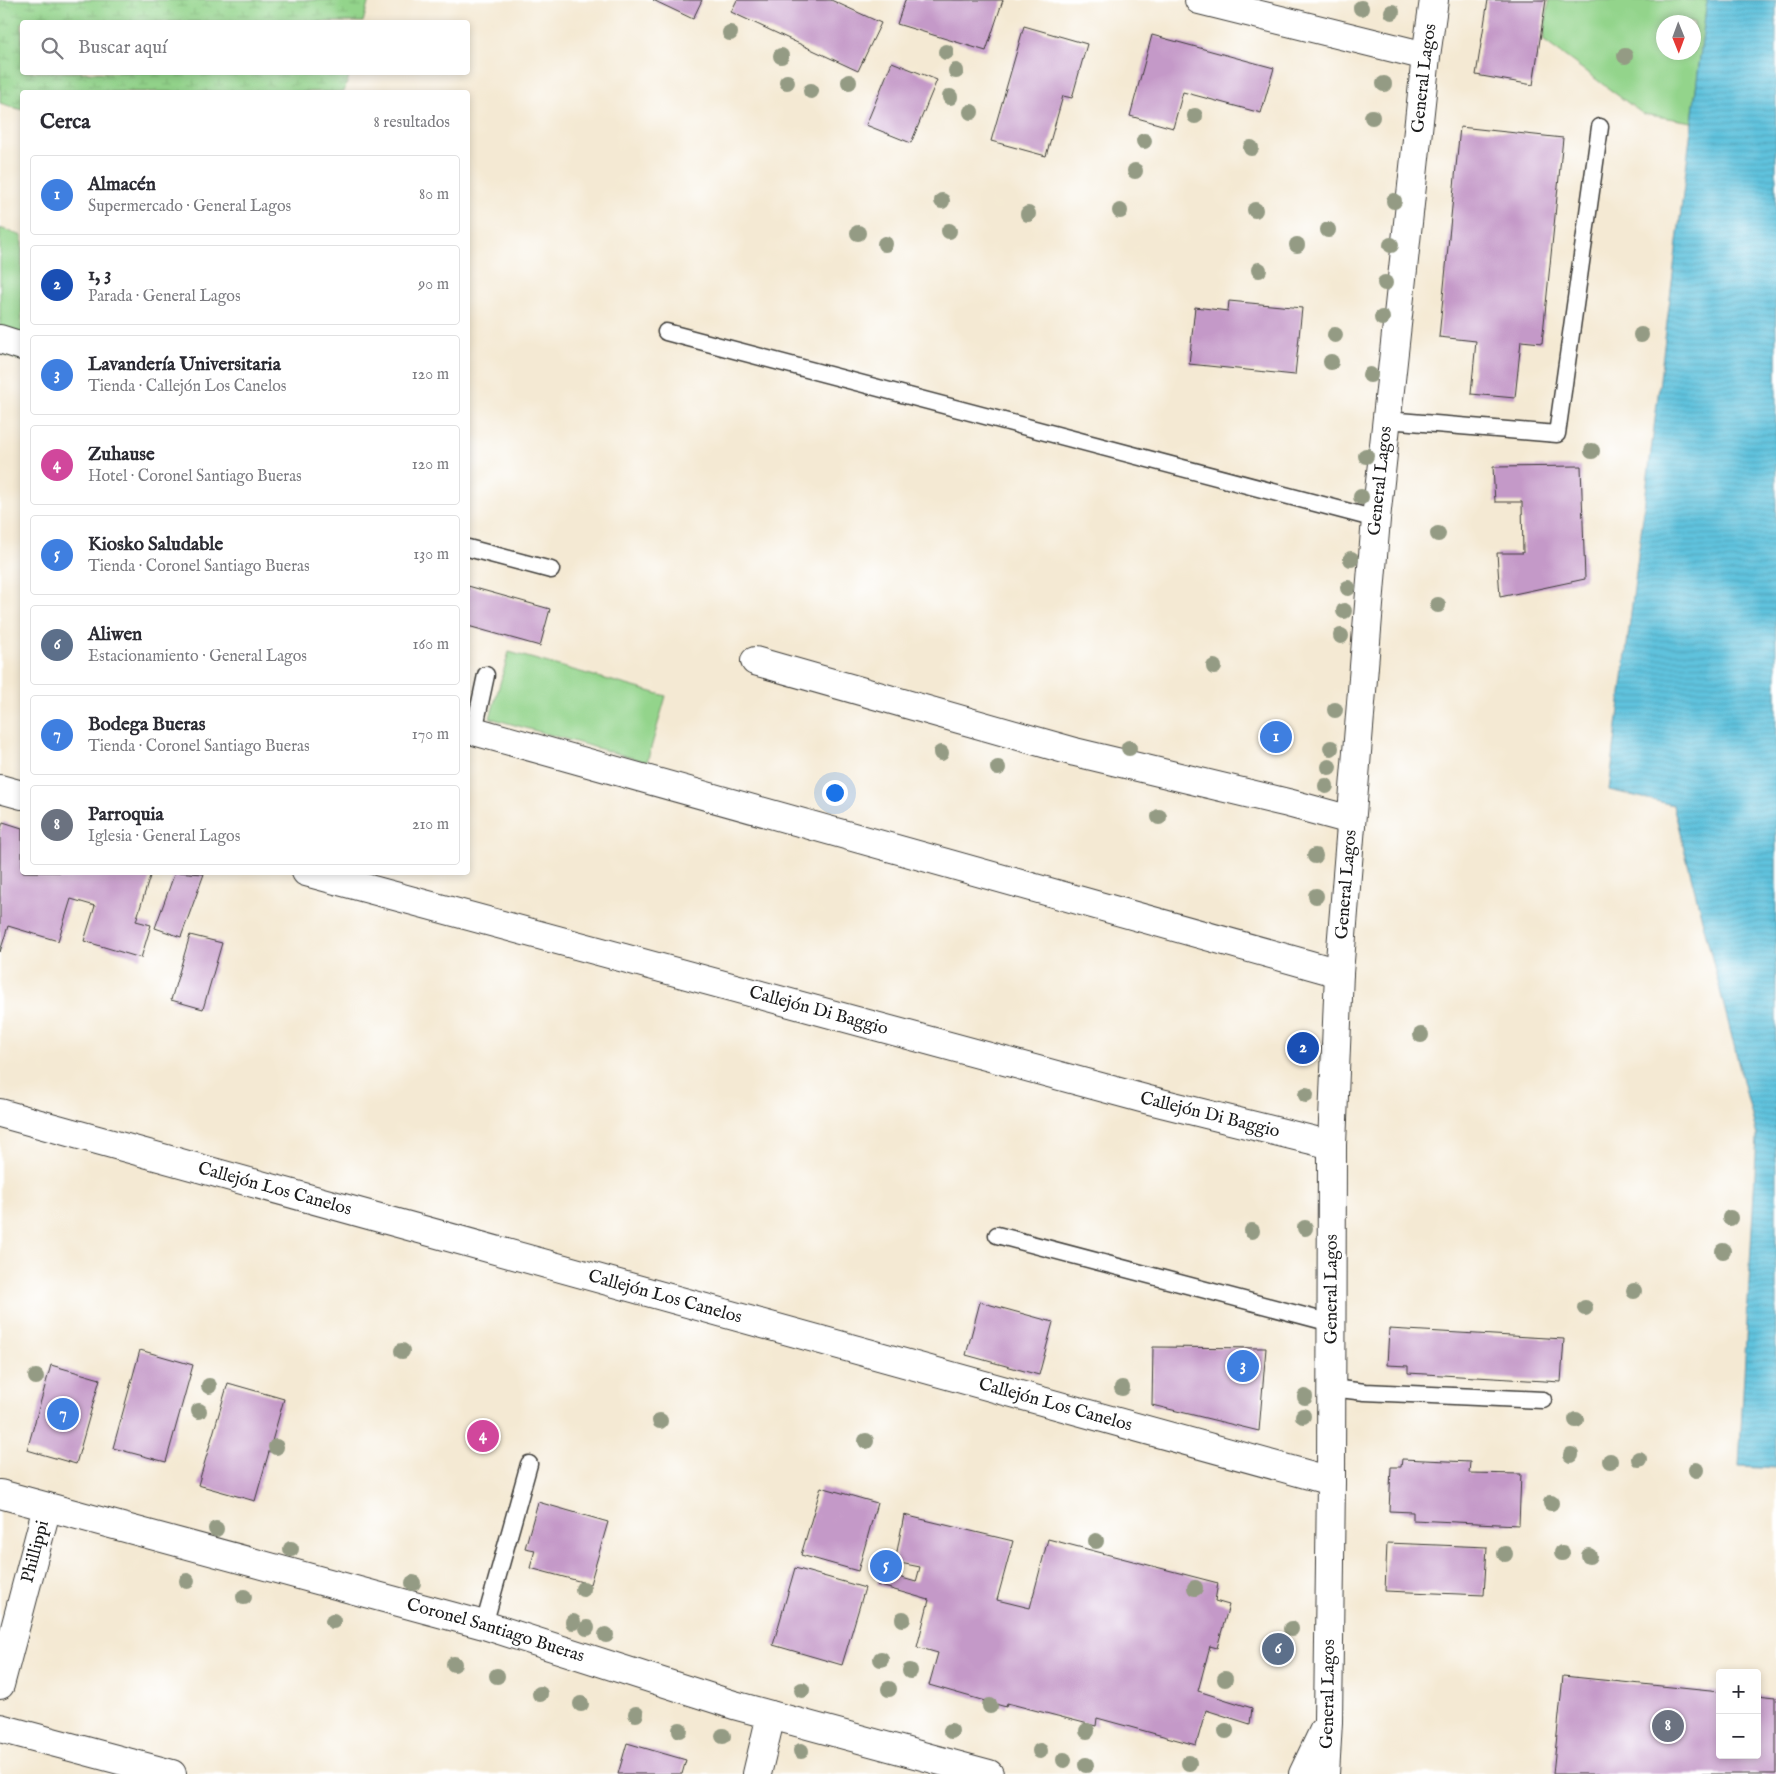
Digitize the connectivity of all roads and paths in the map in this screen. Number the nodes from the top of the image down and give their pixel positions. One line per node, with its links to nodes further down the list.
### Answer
1 (1199, 0): 3 (street)
2 (1434, 0): 3 (street, General Lagos)
3 (1426, 56): 8 (street, General Lagos)
4 (1600, 127): 8 (lane)
5 (666, 332): 9 (lane)
6 (0, 339): 7 (street)
7 (20, 345)
8 (1386, 420): 9 (street, General Lagos)
9 (1376, 519): 17 (street, General Lagos)
10 (470, 549): 11 (lane)
11 (551, 570)
12 (754, 661): 17 (street)
13 (486, 674): 14 (lane)
14 (474, 731): 19 (street)
15 (0, 789): 16 (street)
16 (20, 795)
17 (1351, 820): 19 (street, General Lagos)
18 (317, 875): 21 (street, Callejón Di Baggio)
19 (1339, 973): 21 (street, General Lagos)
20 (0, 1113): 27 (street, Callejón Los Canelos)
21 (1332, 1145): 23 (street, General Lagos)
22 (997, 1235): 23 (lane)
23 (1331, 1323): 24 (street, General Lagos)
24 (1331, 1388): 25 (lane); 27 (street, General Lagos)
25 (1544, 1400)
26 (529, 1464): 30 (lane)
27 (1331, 1481): 33 (street, General Lagos)
28 (0, 1494): 29 (street, Coronel Santiago Bueras)
29 (46, 1507): 30 (street, Coronel Santiago Bueras); 31 (street, Phillippi)
30 (484, 1625): 32 (street, Coronel Santiago Bueras)
31 (0, 1685)
32 (771, 1715): 36 (street); 37 (street, Coronel Santiago Bueras)
33 (1328, 1722): 38 (street); 39 (street, General Lagos)
34 (0, 1728): 35 (street)
35 (172, 1774)
36 (757, 1774)
37 (989, 1774)
38 (1303, 1774)
39 (1325, 1774)

